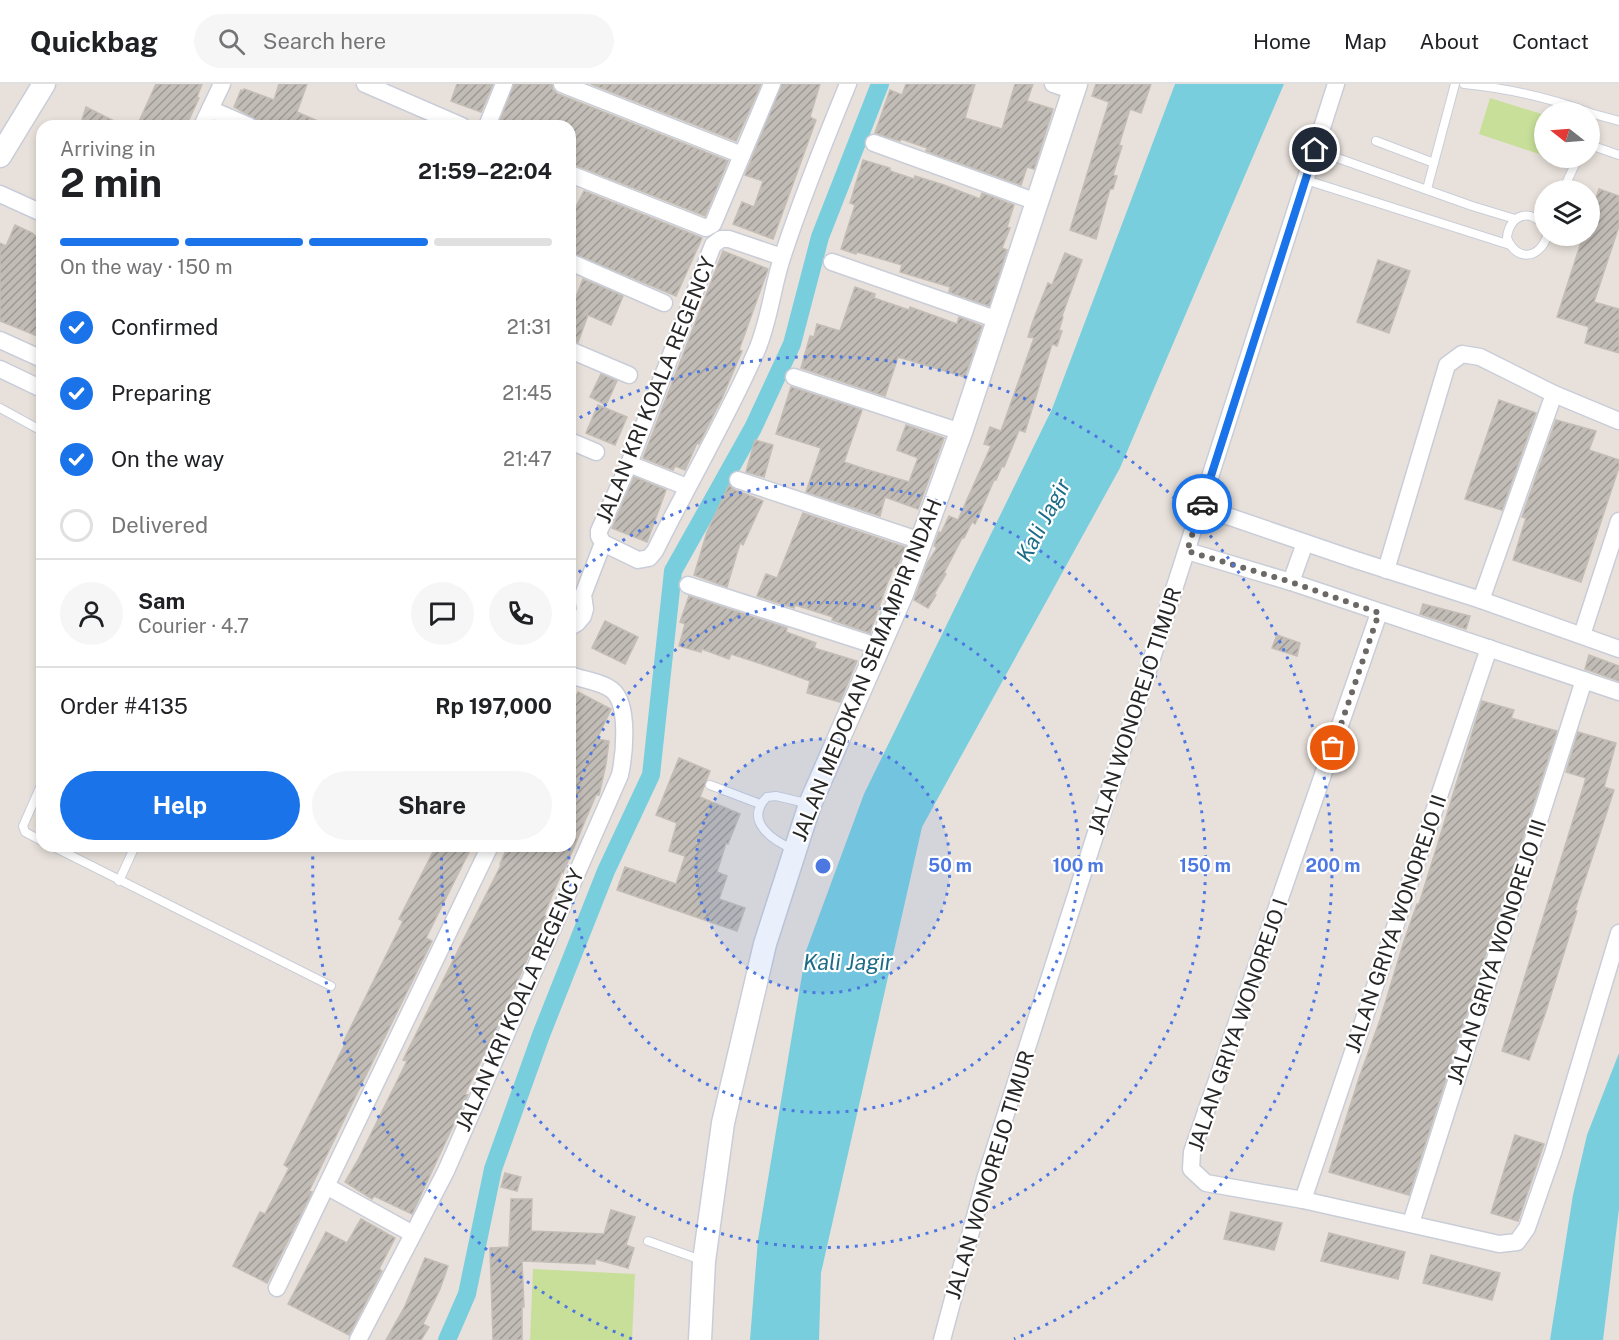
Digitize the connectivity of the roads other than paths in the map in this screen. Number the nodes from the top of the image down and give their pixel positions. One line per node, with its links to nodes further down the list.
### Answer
1 (44, 84): 26 (street)
2 (222, 84): 13 (street)
3 (365, 84): 17 (street)
4 (504, 84): 18 (street)
5 (562, 84): 24 (street)
6 (848, 84): 38 (street)
7 (1336, 84): 23 (street, JALAN WONOREJO TIMUR)
8 (1455, 84): 27 (lane)
9 (1464, 84): 12 (lane)
10 (769, 85): 24 (street)
11 (1068, 86): 32 (street, JALAN MEDOKAN SEMAMPIR INDAH)
12 (1554, 102)
13 (210, 109): 15 (street); 16 (street)
14 (1600, 117): 19 (lane)
15 (205, 120)
16 (235, 120)
17 (448, 120)
18 (489, 120)
19 (1619, 121)
20 (1376, 141): 27 (lane)
21 (874, 143): 32 (street)
22 (1600, 148): 25 (lane)
23 (1315, 150): 29 (street, JALAN WONOREJO TIMUR); 30 (lane)
24 (742, 155): 28 (street)
25 (1619, 155)
26 (0, 156)
27 (1434, 163): 30 (lane)
28 (576, 176)
29 (1306, 180): 36 (lane); 60 (street, JALAN WONOREJO TIMUR)
30 (1427, 189): 35 (lane)
31 (3, 201): 33 (street)
32 (1037, 202): 42 (street, JALAN MEDOKAN SEMAMPIR INDAH)
33 (36, 211)
34 (1534, 217): 35 (lane)
35 (1515, 219): 36 (lane)
36 (1510, 245): 37 (lane)
37 (1542, 246)
38 (782, 257): 57 (street, JALAN KRI KOALA REGENCY); 59 (street)
39 (832, 262): 42 (street)
40 (576, 265): 41 (street)
41 (664, 303)
42 (998, 321): 54 (street, JALAN MEDOKAN SEMAMPIR INDAH)
43 (0, 340): 45 (street)
44 (576, 353): 47 (street)
45 (36, 355)
46 (0, 369): 49 (street)
47 (629, 375)
48 (794, 376): 54 (street)
49 (36, 386)
50 (1554, 394): 52 (street); 66 (street); 70 (street)
51 (0, 408): 53 (lane)
52 (1619, 421)
53 (36, 427)
54 (961, 432): 63 (street, JALAN MEDOKAN SEMAMPIR INDAH)
55 (576, 444): 56 (street)
56 (596, 452)
57 (629, 464): 59 (street); 62 (street, JALAN KRI KOALA REGENCY)
58 (738, 480): 63 (street)
59 (687, 487): 62 (street)
60 (1201, 507): 64 (street); 65 (street, JALAN WONOREJO TIMUR)
61 (1619, 521): 73 (street)
62 (601, 540): 69 (street, JALAN KRI KOALA REGENCY)
63 (921, 541): 74 (street, JALAN MEDOKAN SEMAMPIR INDAH)
64 (1305, 543): 66 (street); 67 (street)
65 (1187, 551): 67 (street); 99 (street, JALAN WONOREJO TIMUR)
66 (1386, 570): 70 (street)
67 (1291, 582): 71 (street)
68 (688, 585): 74 (street)
69 (576, 592): 72 (street, JALAN KRI KOALA REGENCY)
70 (1481, 600): 73 (street)
71 (1379, 613): 75 (street); 93 (street, JALAN GRIYA WONOREJO I)
72 (576, 624)
73 (1582, 635): 76 (street)
74 (880, 647): 83 (street, JALAN MEDOKAN SEMAMPIR INDAH)
75 (1489, 648): 78 (street); 93 (street, JALAN GRIYA WONOREJO II)
76 (1619, 649)
77 (576, 678): 95 (street, JALAN KRI KOALA REGENCY)
78 (1584, 680): 79 (street); 94 (street, JALAN GRIYA WONOREJO III)
79 (1619, 692)
80 (710, 785): 82 (lane)
81 (36, 797): 84 (lane)
82 (760, 804): 83 (lane); 85 (lane)
83 (810, 804): 85 (street, JALAN MEDOKAN SEMAMPIR INDAH)
84 (36, 838)
85 (795, 850): 97 (street, JALAN MEDOKAN SEMAMPIR INDAH)
86 (64, 852): 89 (lane)
87 (132, 852): 89 (lane)
88 (487, 852): 92 (street)
89 (119, 880): 91 (lane)
90 (1619, 933): 94 (street, JALAN GRIYA WONOREJO I)
91 (331, 986)
92 (326, 1186): 95 (street); 98 (street)
93 (1303, 1200): 94 (street, JALAN GRIYA WONOREJO I)
94 (1411, 1223)
95 (413, 1234): 100 (street, JALAN KRI KOALA REGENCY)
96 (648, 1241): 97 (lane)
97 (704, 1261): 101 (street, JALAN MEDOKAN SEMAMPIR INDAH)
98 (278, 1288)
99 (945, 1339)
100 (358, 1340)
101 (700, 1340)

